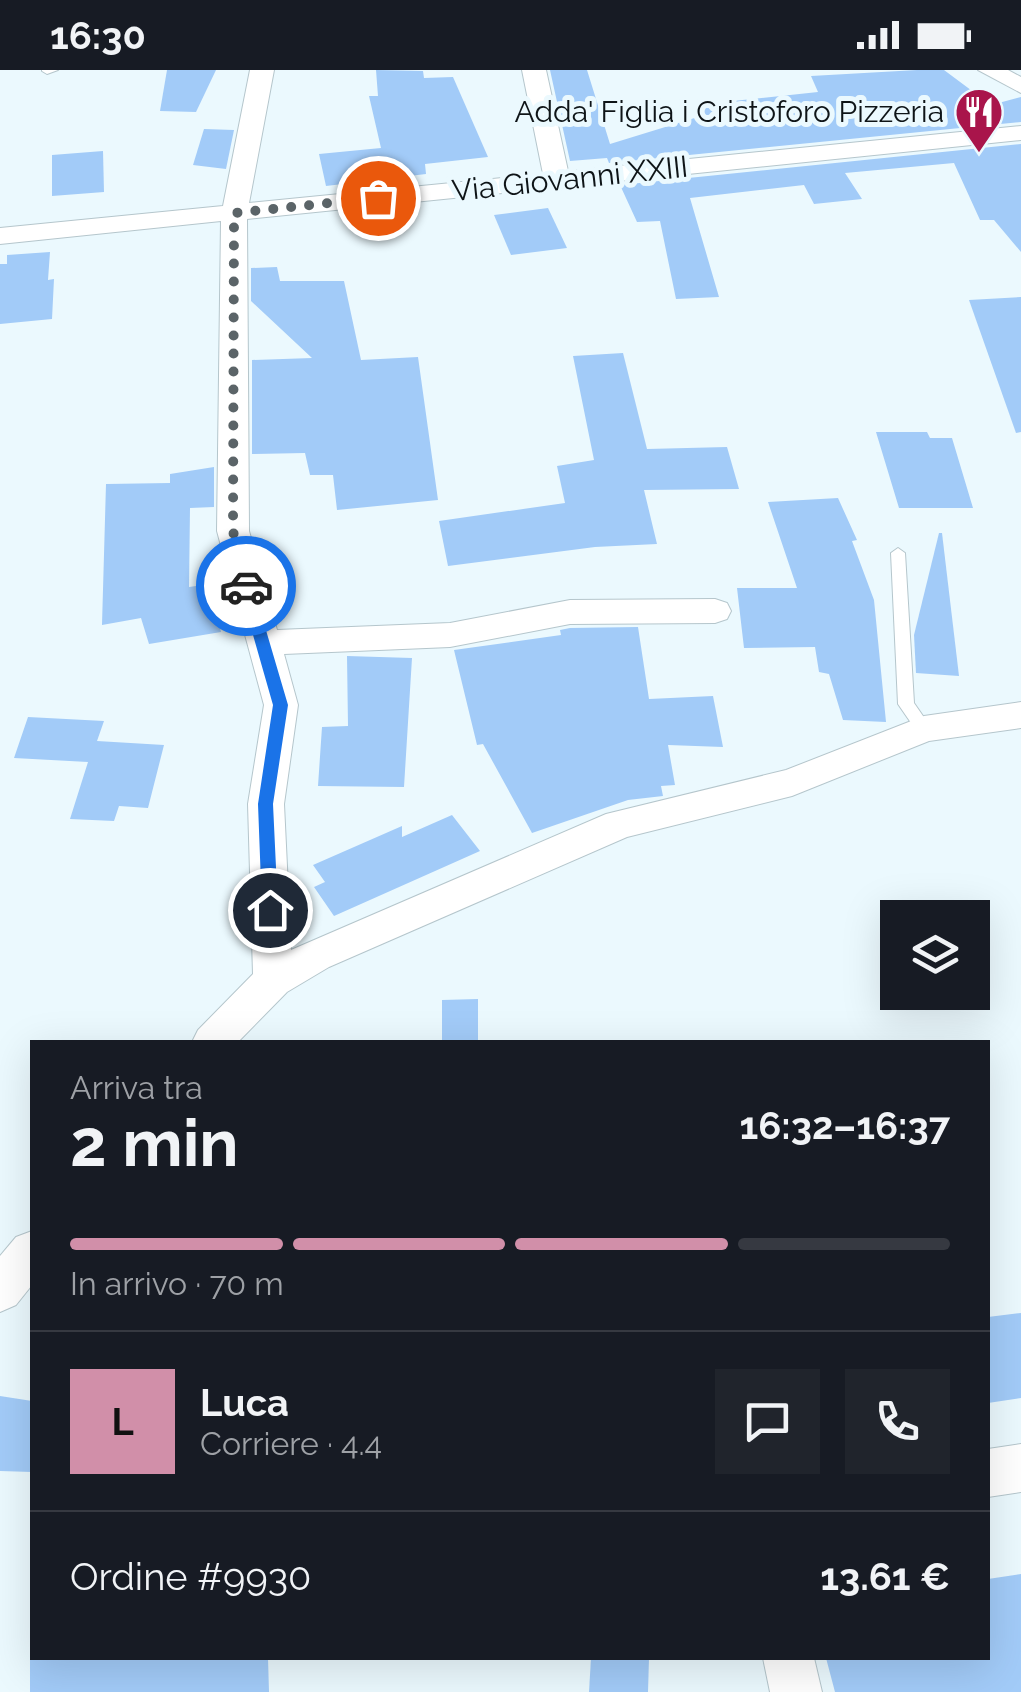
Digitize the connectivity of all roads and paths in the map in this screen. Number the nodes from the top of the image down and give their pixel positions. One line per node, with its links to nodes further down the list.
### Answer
1 (262, 70): 7 (street)
2 (534, 70): 6 (street)
3 (990, 70): 4 (street)
4 (1021, 86)
5 (1021, 134): 6 (street, Via Giovanni XXIII)
6 (557, 180): 7 (street, Via Giovanni XXIII)
7 (234, 213): 8 (street, Via Giovanni XXIII); 11 (street)
8 (0, 236)
9 (898, 554): 13 (lane)
10 (715, 611): 11 (street)
11 (260, 643): 14 (street)
12 (1021, 715): 13 (street)
13 (924, 729): 14 (street)
14 (273, 980): 15 (street)
15 (214, 1040)
16 (30, 1254): 17 (street)
17 (0, 1290)
18 (1021, 1468): 19 (street)
19 (990, 1473)
20 (788, 1660): 21 (street)
21 (796, 1692)

